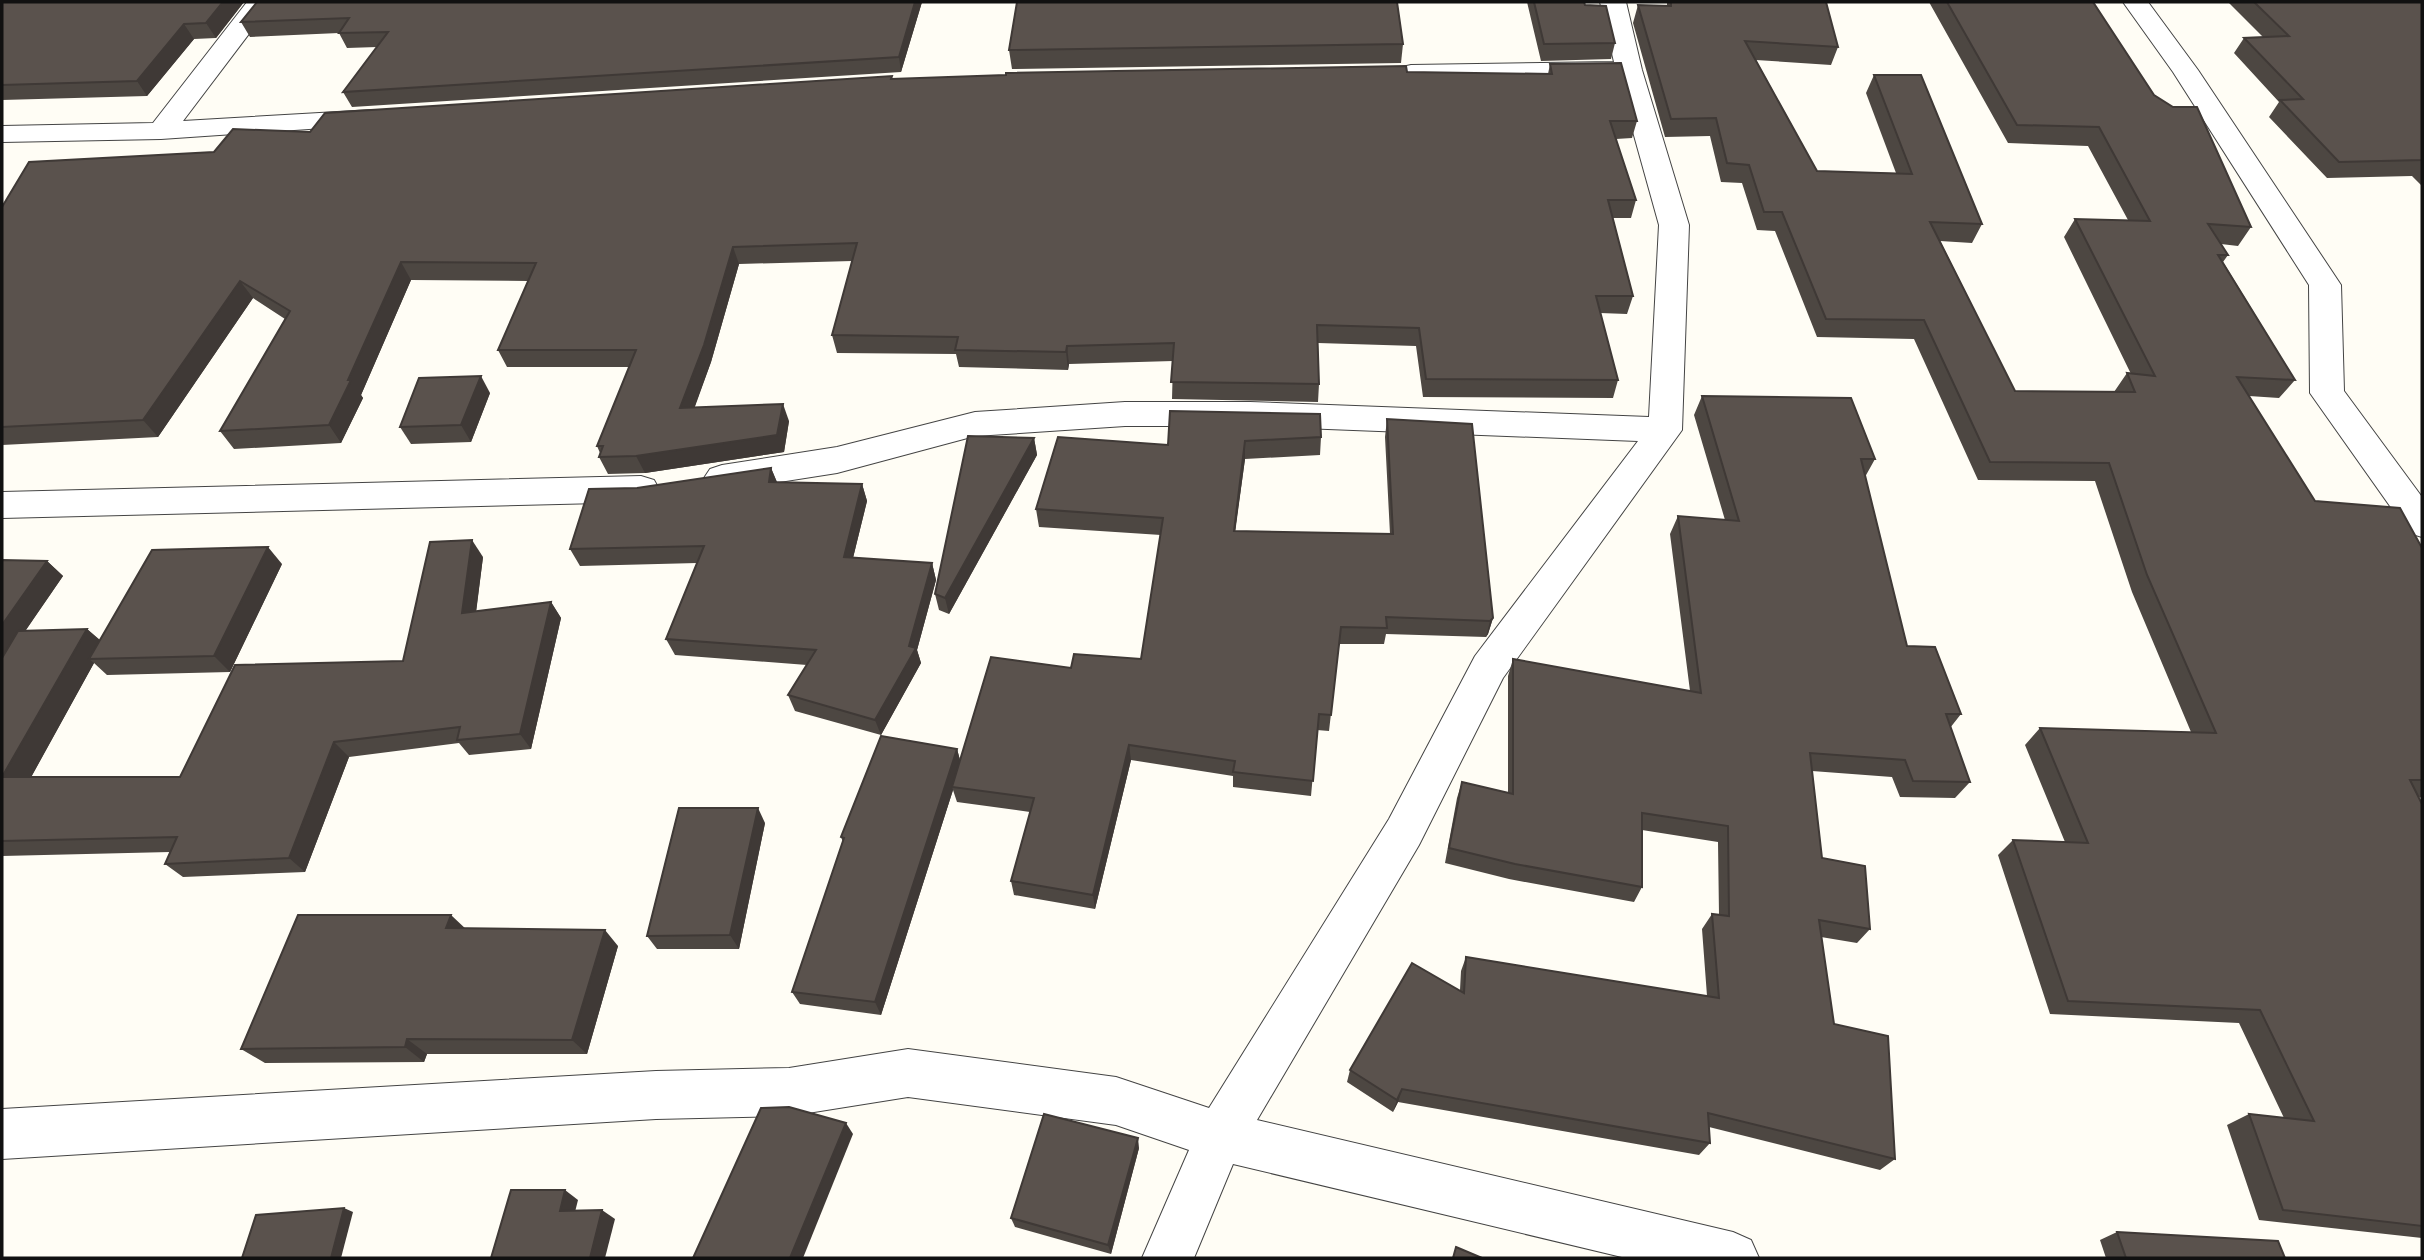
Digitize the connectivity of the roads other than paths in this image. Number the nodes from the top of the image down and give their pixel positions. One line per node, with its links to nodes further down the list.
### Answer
1 (260, 2): 7 (street)
2 (1613, 2): 4 (street)
3 (2135, 2): 11 (street)
4 (1629, 70): 5 (street); 9 (street)
5 (1379, 74)
6 (396, 116): 7 (street)
7 (162, 131): 8 (street)
8 (2, 134)
9 (1665, 430): 10 (street); 13 (street)
10 (2, 505)
11 (2422, 523)
12 (2, 1134): 13 (street)
13 (1220, 1136): 14 (street); 15 (street)
14 (1168, 1258)
15 (1733, 1258)

